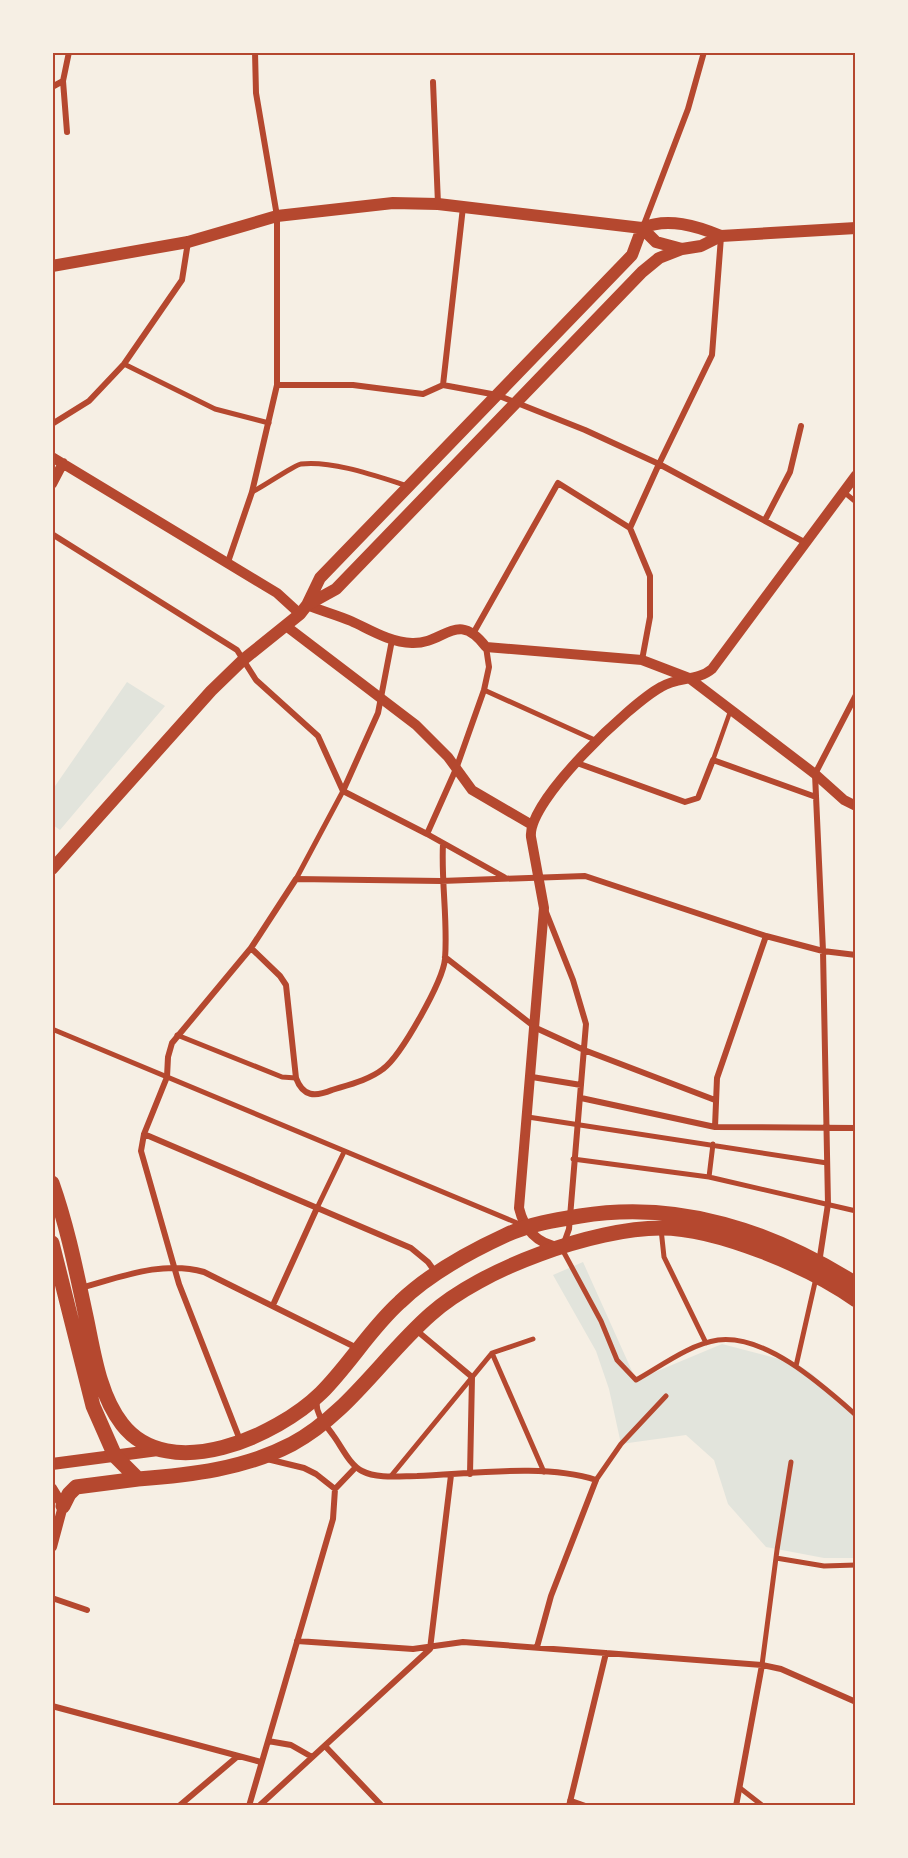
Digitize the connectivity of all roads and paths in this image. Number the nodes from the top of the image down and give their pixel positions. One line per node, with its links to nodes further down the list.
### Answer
1 (69, 52): 4 (street)
2 (255, 52): 10 (street)
3 (704, 52): 11 (street)
4 (63, 81): 6 (street); 7 (street)
5 (433, 82): 8 (street)
6 (52, 87)
7 (67, 132)
8 (438, 204): 9 (main road); 10 (main road)
9 (463, 207): 11 (main road); 19 (street)
10 (277, 216): 14 (main road); 18 (street)
11 (642, 228): 13 (main road); 15 (main road); 20 (main road)
12 (855, 228): 13 (main road)
13 (721, 236): 15 (main road); 27 (street)
14 (188, 242): 16 (main road); 17 (street)
15 (682, 249): 21 (main road)
16 (52, 266)
17 (124, 364): 22 (street); 23 (street)
18 (277, 385): 19 (street); 22 (street)
19 (443, 385): 20 (street)
20 (497, 395): 21 (street); 30 (main road)
21 (516, 403): 27 (street); 39 (main road)
22 (269, 423): 31 (street)
23 (52, 424)
24 (801, 426): 34 (street)
25 (52, 457): 26 (street)
26 (63, 463): 29 (street); 38 (street)
27 (659, 464): 34 (street); 35 (street)
28 (855, 475): 32 (street)
29 (52, 484)
30 (409, 486): 31 (street); 39 (main road)
31 (252, 492): 38 (street)
32 (845, 493): 33 (street); 37 (street)
33 (855, 502)
34 (765, 520): 37 (street)
35 (630, 528): 41 (street); 45 (street)
36 (52, 534): 44 (street)
37 (807, 543): 46 (street)
38 (228, 562): 39 (street)
39 (303, 609): 40 (main road); 42 (street)
40 (286, 626): 44 (main road); 49 (street)
41 (474, 632): 42 (street); 43 (street)
42 (392, 640): 49 (street)
43 (486, 647): 45 (street); 47 (street)
44 (244, 659): 56 (street); 62 (main road)
45 (642, 660): 46 (street)
46 (689, 678): 50 (street); 51 (street)
47 (484, 690): 51 (street); 54 (street)
48 (855, 695): 55 (street)
49 (382, 699): 54 (street); 56 (street)
50 (731, 709): 52 (lane); 55 (street)
51 (597, 741): 53 (street)
52 (713, 760): 53 (street); 57 (street)
53 (577, 763): 59 (street)
54 (456, 769): 59 (street); 60 (street)
55 (815, 774): 57 (street); 58 (street)
56 (343, 791): 60 (street); 65 (street)
57 (816, 797): 70 (street)
58 (855, 806)
59 (532, 825): 63 (street)
60 (427, 834): 61 (street)
61 (443, 844): 64 (street); 66 (street)
62 (52, 869)
63 (539, 877): 64 (street); 67 (street); 68 (street)
64 (504, 878): 66 (street)
65 (296, 879): 66 (street); 69 (street)
66 (441, 881): 72 (street)
67 (544, 908): 73 (street); 76 (street)
68 (766, 936): 70 (street); 82 (street)
69 (251, 948): 75 (street); 79 (street)
70 (823, 951): 71 (street); 87 (street)
71 (855, 955)
72 (445, 957): 73 (street); 79 (street)
73 (536, 1028): 76 (street); 78 (street)
74 (52, 1029): 77 (street)
75 (177, 1035): 77 (street); 79 (street)
76 (585, 1050): 80 (street); 82 (street)
77 (167, 1077): 88 (street); 90 (street)
78 (532, 1077): 80 (street); 83 (street)
79 (296, 1078)
80 (581, 1085): 81 (street)
81 (581, 1098): 84 (street); 85 (street)
82 (715, 1100): 85 (street)
83 (528, 1117): 84 (street); 99 (street)
84 (577, 1124): 89 (street); 91 (street)
85 (714, 1127): 87 (street)
86 (855, 1128): 87 (street)
87 (825, 1129): 92 (street)
88 (144, 1134): 96 (street); 103 (street)
89 (713, 1144): 92 (street); 93 (street)
90 (344, 1152): 96 (street); 99 (street)
91 (573, 1159): 93 (street); 98 (street)
92 (827, 1163): 95 (street)
93 (709, 1177): 95 (street)
94 (52, 1183): 108 (main road)
95 (828, 1204): 97 (street); 104 (street)
96 (317, 1209): 105 (street); 110 (street)
97 (855, 1211)
98 (570, 1217): 99 (main road); 102 (street); 104 (main road)
99 (527, 1227): 102 (street); 105 (main road)
100 (662, 1228): 102 (main road); 104 (main road); 113 (street)
101 (52, 1243): 106 (main road)
102 (561, 1248): 111 (main road); 113 (street)
103 (174, 1266): 108 (street); 110 (street); 122 (street)
104 (818, 1270): 107 (main road); 109 (main road); 116 (street)
105 (436, 1273): 114 (main road)
106 (56, 1279): 124 (main road)
107 (855, 1284)
108 (80, 1288): 123 (main road)
109 (855, 1300)
110 (273, 1305): 114 (street)
111 (415, 1329): 117 (street); 121 (main road)
112 (533, 1339): 115 (street)
113 (706, 1344): 116 (street)
114 (359, 1349): 118 (main road)
115 (492, 1353): 117 (street); 129 (street)
116 (796, 1366): 120 (street)
117 (472, 1377): 130 (street); 132 (street)
118 (320, 1395): 121 (street); 122 (main road)
119 (666, 1396): 134 (street)
120 (855, 1415)
121 (324, 1422): 125 (main road); 128 (street)
122 (240, 1441): 123 (main road)
123 (158, 1450): 124 (main road)
124 (115, 1456): 127 (main road); 133 (main road)
125 (258, 1458): 133 (main road); 136 (street)
126 (791, 1462): 139 (street)
127 (52, 1464)
128 (356, 1467): 132 (street); 136 (street)
129 (544, 1472): 130 (street); 134 (street)
130 (470, 1474): 131 (street)
131 (451, 1475): 132 (street); 145 (street)
132 (391, 1476)
133 (138, 1479): 137 (main road)
134 (596, 1480): 144 (street)
135 (52, 1488): 137 (street)
136 (334, 1489): 143 (street)
137 (63, 1506): 138 (street)
138 (52, 1547)
139 (776, 1558): 140 (street); 147 (street)
140 (855, 1565)
141 (52, 1598): 142 (street)
142 (87, 1610)
143 (297, 1641): 145 (street); 150 (street)
144 (537, 1647): 145 (street); 146 (street)
145 (430, 1648): 151 (street)
146 (606, 1653): 147 (street); 156 (street)
147 (762, 1665): 148 (street); 155 (street)
148 (855, 1702)
149 (52, 1706): 152 (street)
150 (268, 1741): 153 (street); 154 (street)
151 (325, 1746): 153 (street); 160 (street)
152 (238, 1756): 154 (street); 157 (street)
153 (312, 1757): 159 (street)
154 (261, 1762): 158 (street)
155 (740, 1788): 162 (street); 163 (street)
156 (570, 1803): 161 (street)
157 (179, 1806)
158 (249, 1806)
159 (259, 1806)
160 (382, 1806)
161 (587, 1806)
162 (735, 1806)
163 (763, 1806)

